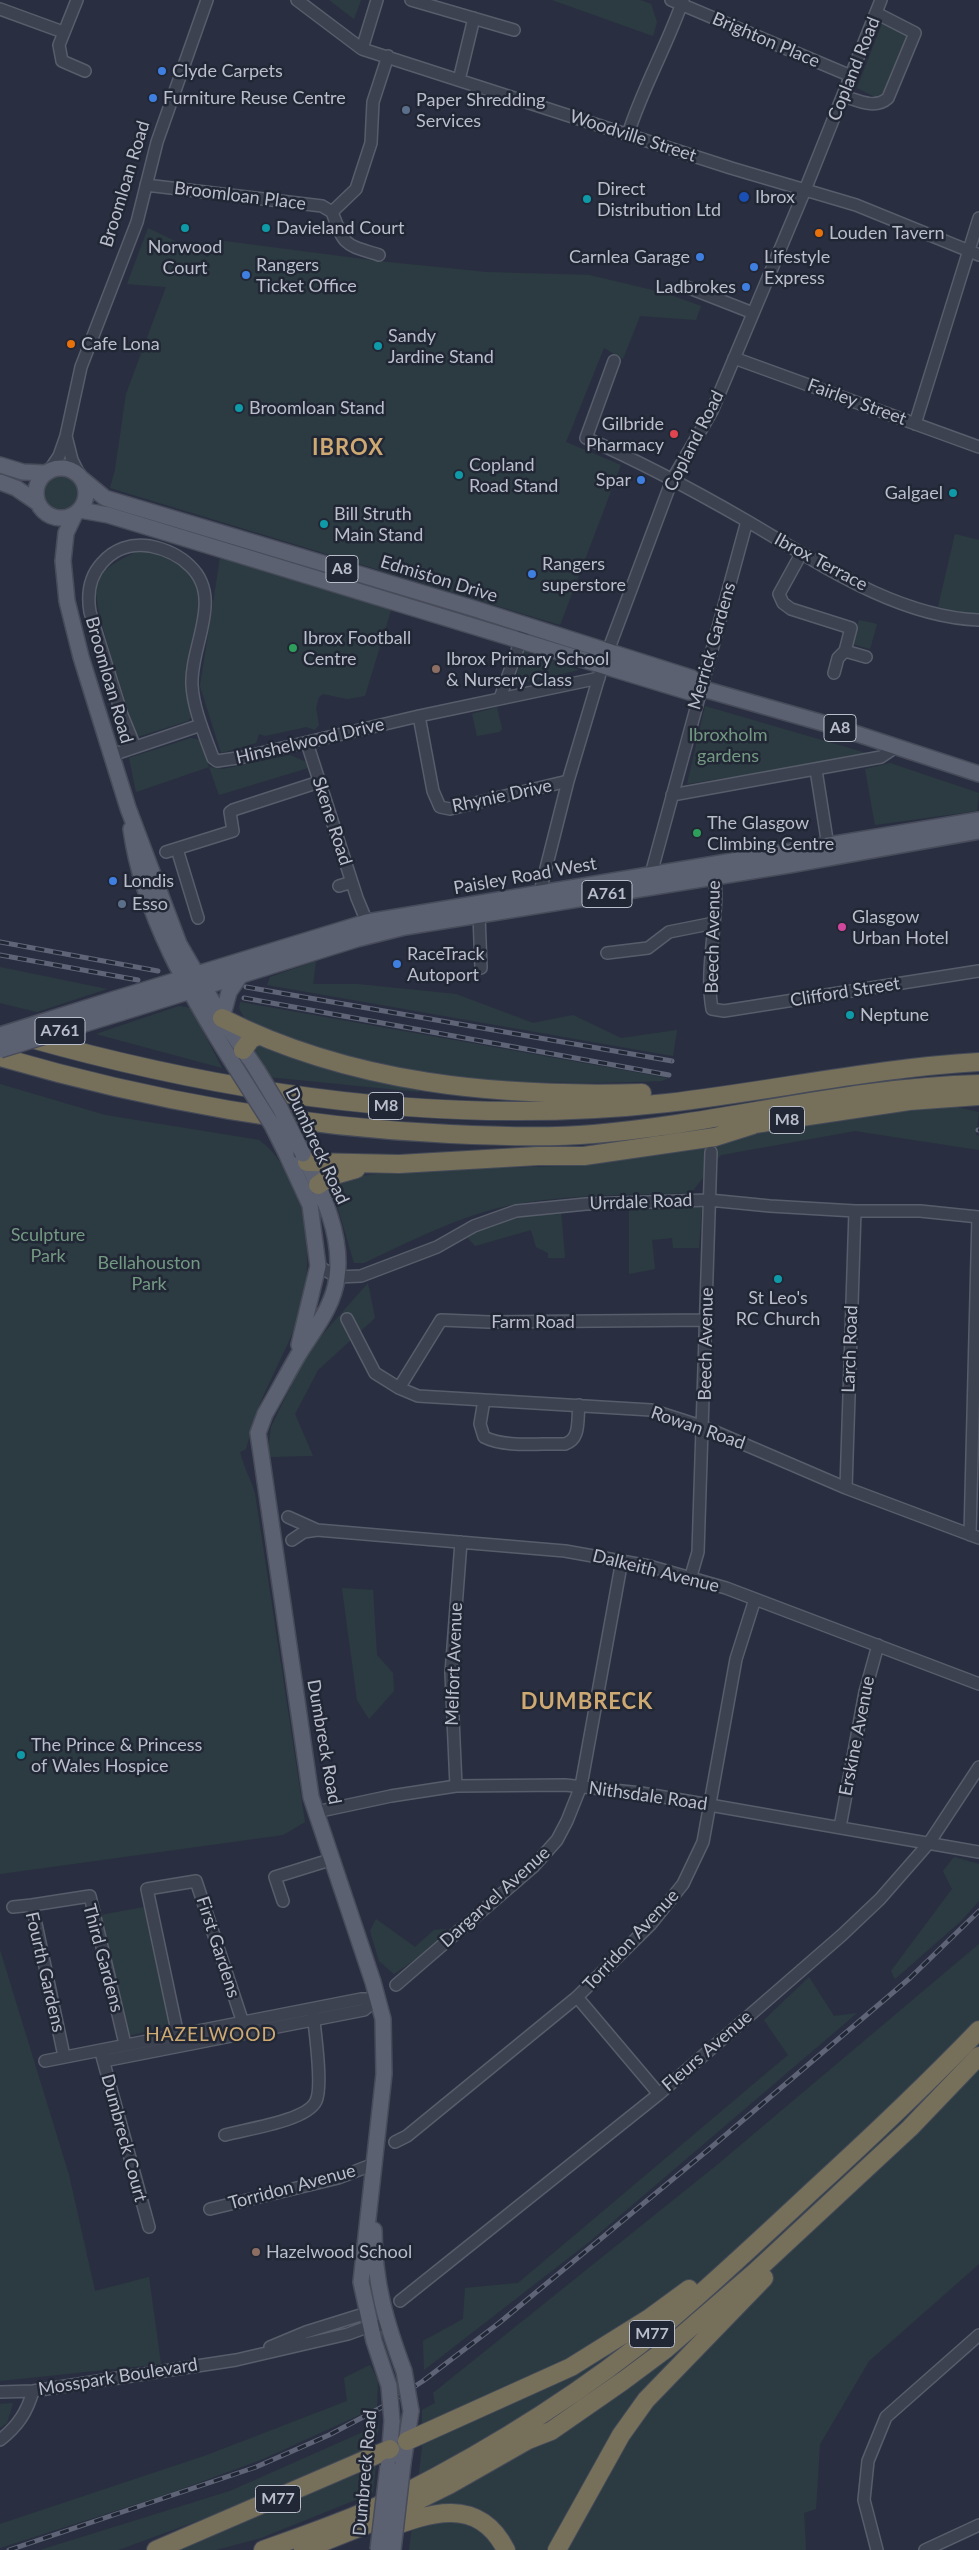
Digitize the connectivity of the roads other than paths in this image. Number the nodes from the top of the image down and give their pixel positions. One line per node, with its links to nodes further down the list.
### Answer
1 (77, 0): 12 (street)
2 (206, 0): 20 (street, Broomloan Road)
3 (298, 0): 13 (street, Woodville Street)
4 (377, 0): 13 (street)
5 (411, 0): 10 (street)
6 (881, 0): 9 (street, Copland Road)
7 (678, 1): 16 (street, Brighton Place); 19 (street)
8 (0, 9): 12 (street)
9 (876, 13): 16 (street, Copland Road); 18 (street)
10 (474, 18): 11 (street); 17 (street)
11 (514, 30)
12 (63, 32): 15 (street)
13 (362, 48): 14 (street, Woodville Street)
14 (388, 56): 17 (street, Woodville Street); 22 (street)
15 (85, 71)
16 (851, 76): 18 (street, Copland Road)
17 (459, 80): 19 (street, Woodville Street)
18 (843, 96): 21 (street, Copland Road)
19 (628, 134): 21 (street, Woodville Street)
20 (146, 186): 22 (street, Broomloan Place); 31 (street, Broomloan Road)
21 (805, 190): 24 (street, Woodville Street); 27 (street, Copland Road)
22 (332, 212): 25 (street)
23 (979, 218): 24 (street)
24 (974, 253): 30 (street)
25 (379, 255)
26 (684, 286): 27 (street)
27 (753, 313): 28 (street, Copland Road)
28 (734, 358): 30 (street, Fairley Street); 36 (street, Copland Road)
29 (614, 361): 36 (street, Ibrox Terrace)
30 (915, 424): 32 (street, Fairley Street)
31 (66, 436): 34 (street, Broomloan Road); 35 (street, Broomloan Road)
32 (979, 447)
33 (0, 465): 34 (main road)
34 (47, 472): 35 (main road); 38 (main road)
35 (82, 478): 39 (main road); 45 (main road, Edmiston Drive / A8)
36 (672, 480): 41 (street, Ibrox Terrace); 47 (street, Copland Road)
37 (0, 482): 38 (main road)
38 (38, 504): 40 (main road)
39 (77, 513): 40 (main road); 43 (main road, Broomloan Road); 46 (main road, Edmiston Drive / A8)
40 (49, 516): 43 (main road, Broomloan Road)
41 (747, 521): 42 (street, Ibrox Terrace); 52 (street, Merrick Gardens)
42 (801, 554): 44 (street, Ibrox Terrace); 48 (street)
43 (63, 561): 59 (main road, Broomloan Road)
44 (979, 620)
45 (526, 625): 46 (street); 47 (main road, Edmiston Drive / A8)
46 (521, 640): 50 (main road, Edmiston Drive / A8); 53 (street)
47 (607, 651): 50 (street, Copland Road); 52 (main road, Edmiston Drive / A8)
48 (845, 651): 49 (street); 51 (street)
49 (866, 657)
50 (600, 673): 52 (main road, Edmiston Drive / A8); 53 (street, Hinshelwood Drive); 62 (street, Copland Road)
51 (834, 673)
52 (700, 688): 58 (main road, Edmiston Drive / A8); 64 (street, Merrick Gardens)
53 (500, 698): 54 (street, Hinshelwood Drive)
54 (419, 716): 56 (street, Hinshelwood Drive); 62 (street, Rhynie Drive)
55 (201, 725): 56 (street, Hinshelwood Drive); 57 (street); 57 (street, Hinshelwood Drive)
56 (307, 743): 63 (street, Skene Road)
57 (135, 747): 59 (street)
58 (896, 747): 60 (street); 61 (main road, Edmiston Drive / A8)
59 (112, 755): 80 (main road, Broomloan Road)
60 (816, 770): 64 (street); 67 (street)
61 (979, 774)
62 (568, 781): 72 (street, Copland Road)
63 (320, 782): 70 (street, Skene Road); 74 (street)
64 (672, 795): 69 (street, Merrick Gardens)
65 (979, 820): 67 (main road, Paisley Road West / A761)
66 (979, 831): 68 (main road, Paisley Road West / A761)
67 (828, 846): 68 (main road, Paisley Road West / A761)
68 (714, 871): 69 (main road, Paisley Road West / A761); 76 (street, Beech Avenue)
69 (651, 880): 72 (main road, Paisley Road West / A761); 73 (main road, Paisley Road West / A761)
70 (352, 882): 71 (street); 75 (street, Skene Road)
71 (339, 886)
72 (540, 892): 75 (main road, Paisley Road West / A761)
73 (479, 914): 78 (street); 81 (main road, Paisley Road West / A761)
74 (198, 918)
75 (368, 922): 80 (main road, Paisley Road West / A761)
76 (714, 923): 77 (street); 84 (street, Beech Avenue)
77 (607, 953)
78 (481, 968)
79 (979, 971): 84 (street, Clifford Street)
80 (190, 976): 82 (main road, Broomloan Road); 83 (main road, Paisley Road West / A761)
81 (240, 976): 82 (main road, Paisley Road West / A761); 85 (main road)
82 (198, 989): 83 (main road, Paisley Road West / A761); 85 (main road, Dumbreck Road); 95 (main road, Dumbreck Road)
83 (118, 1006): 88 (main road, bridge); 90 (main road, A761, bridge)
84 (712, 1009)
85 (222, 1018): 89 (highway, M8); 91 (main road, Dumbreck Road)
86 (0, 1026): 92 (highway)
87 (0, 1030): 92 (highway, M8)
88 (0, 1035)
89 (258, 1036): 91 (highway); 97 (highway, M8)
90 (0, 1050)
91 (244, 1050): 95 (main road); 102 (main road, Dumbreck Road, bridge)
92 (84, 1054): 97 (highway, M8)
93 (0, 1057): 100 (highway, M8)
94 (979, 1062): 97 (highway, M8)
95 (236, 1068): 102 (main road, Dumbreck Road, bridge)
96 (979, 1084): 100 (highway, M8)
97 (779, 1085)
98 (979, 1096): 99 (highway, M8)
99 (753, 1125): 100 (highway, M8); 103 (highway)
100 (594, 1134)
101 (711, 1152): 105 (street, Beech Avenue)
102 (297, 1158): 103 (highway); 104 (main road, Dumbreck Road); 108 (main road, Dumbreck Road)
103 (378, 1164): 104 (highway)
104 (318, 1185): 109 (main road, Dumbreck Road)
105 (709, 1200): 106 (street, Urrdale Road); 109 (street, Urrdale Road); 111 (street, Beech Avenue)
106 (855, 1211): 107 (street, Urrdale Road); 117 (street, Larch Road)
107 (978, 1217): 120 (street)
108 (318, 1266): 109 (street); 112 (main road, Dumbreck Road)
109 (337, 1277): 112 (main road, Dumbreck Road)
110 (347, 1319): 113 (street, Rowan Road)
111 (706, 1320): 113 (street, Farm Road); 116 (street, Beech Avenue)
112 (296, 1359): 132 (main road, Dumbreck Road)
113 (399, 1388): 114 (street, Rowan Road)
114 (484, 1400): 115 (street, Rowan Road); 115 (street)
115 (578, 1405): 116 (street, Rowan Road)
116 (704, 1427): 117 (street, Rowan Road); 124 (street, Beech Avenue)
117 (846, 1488): 120 (street, Rowan Road)
118 (288, 1516): 119 (street, Dalkeith Avenue)
119 (317, 1530): 121 (street, Dalkeith Avenue); 122 (street, Dalkeith Avenue)
120 (975, 1537)
121 (292, 1540)
122 (461, 1542): 123 (street, Dalkeith Avenue); 129 (street, Melfort Avenue)
123 (622, 1560): 124 (street, Dalkeith Avenue); 130 (street, Dargarvel Avenue)
124 (691, 1576): 125 (street, Dalkeith Avenue)
125 (754, 1599): 126 (street, Dalkeith Avenue); 131 (street, Torridon Avenue)
126 (878, 1646): 127 (street, Dalkeith Avenue); 133 (street, Erskine Avenue)
127 (979, 1684)
128 (979, 1767): 134 (street, Fleurs Avenue)
129 (456, 1786): 130 (street, Nithsdale Road); 132 (street, Nithsdale Road)
130 (581, 1786): 131 (street, Nithsdale Road); 140 (street, Dargarvel Avenue)
131 (710, 1805): 133 (street, Nithsdale Road); 141 (street, Torridon Avenue)
132 (316, 1812): 136 (main road, Dumbreck Road)
133 (840, 1827): 134 (street, Nithsdale Road)
134 (929, 1843): 135 (street, Nithsdale Road); 153 (street, Fleurs Avenue)
135 (979, 1852)
136 (333, 1859): 137 (street); 142 (main road, Dumbreck Road)
137 (283, 1900)
138 (32, 1904): 139 (street, Fourth Gardens); 147 (street, Third Gardens); 149 (street, Fourth Gardens)
139 (13, 1907)
140 (396, 1985)
141 (577, 1997): 153 (street); 155 (street, Torridon Avenue)
142 (378, 1998): 143 (street); 156 (main road, Dumbreck Road)
143 (313, 2014): 144 (street); 154 (street)
144 (245, 2028): 146 (street); 146 (street, First Gardens)
145 (979, 2029): 170 (highway, M77); 174 (highway, M77)
146 (179, 2039): 147 (street); 152 (street)
147 (125, 2044): 148 (street)
148 (100, 2049): 149 (street); 152 (street, Dumbreck Court)
149 (64, 2056): 151 (street)
150 (979, 2056): 157 (highway, M77)
151 (44, 2061)
152 (104, 2061): 159 (street, Dumbreck Court)
153 (659, 2094): 160 (street, Fleurs Avenue)
154 (225, 2135)
155 (395, 2142)
156 (374, 2164): 158 (street, Torridon Avenue); 161 (main road, Dumbreck Road); 162 (main road, Dumbreck Road)
157 (849, 2186): 175 (highway, M77); 180 (highway, M77)
158 (210, 2209)
159 (149, 2227)
160 (400, 2301)
161 (369, 2320): 162 (main road); 163 (street, Mosspark Boulevard); 165 (main road, Dumbreck Road); 166 (street, Mosspark Boulevard)
162 (387, 2324): 170 (main road, Dumbreck Road, bridge)
163 (348, 2334): 165 (street); 166 (street, Mosspark Boulevard)
164 (979, 2335): 181 (street)
165 (377, 2350): 171 (main road, Dumbreck Road, bridge)
166 (236, 2360): 167 (street, Mosspark Boulevard)
167 (33, 2390): 168 (street, Mosspark Boulevard); 169 (street)
168 (0, 2392)
169 (0, 2440)
170 (407, 2441): 171 (main road, Dumbreck Road)
171 (394, 2459): 173 (highway, M77); 177 (main road, Dumbreck Road, bridge); 178 (main road, Dumbreck Road, bridge)
172 (979, 2525): 182 (street)
173 (156, 2550)
174 (263, 2550)
175 (302, 2550)
176 (328, 2550): 179 (highway)
177 (378, 2550)
178 (393, 2550)
179 (506, 2550)
180 (558, 2550)
181 (877, 2550)
182 (924, 2550)

